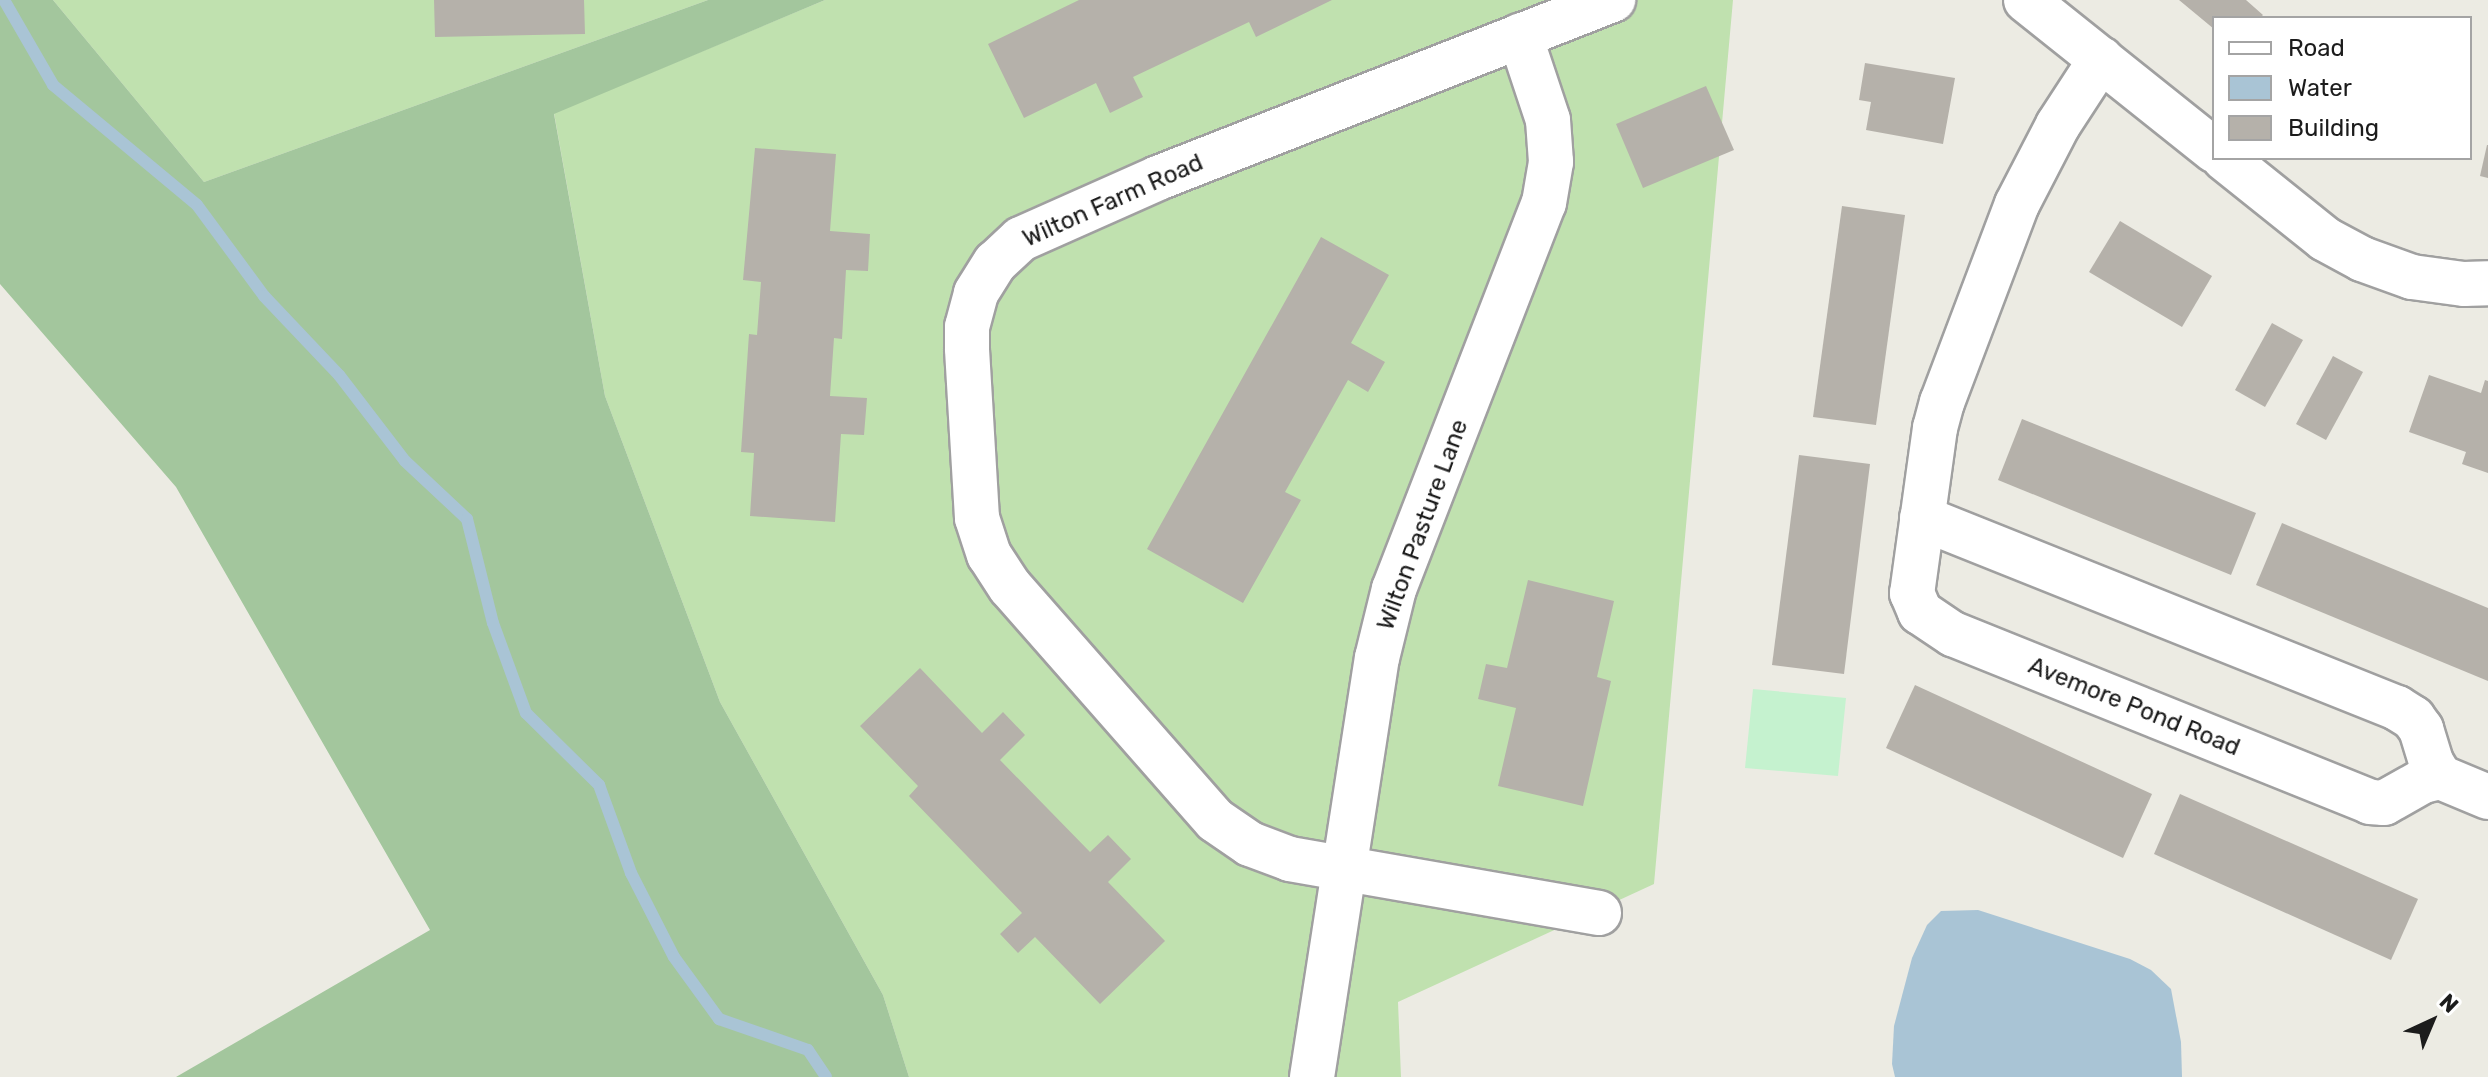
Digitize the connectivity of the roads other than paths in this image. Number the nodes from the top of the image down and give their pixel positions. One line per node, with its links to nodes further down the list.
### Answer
1 (1613, 0): 3 (street, Wilton Farm Road)
2 (2026, 0): 4 (street)
3 (1520, 36): 11 (street, Wilton Pasture Lane); 11 (street, Wilton Farm Road)
4 (2101, 59): 5 (street); 8 (street, Avemore Pond Road)
5 (2212, 148)
6 (2226, 160): 7 (street)
7 (2488, 283)
8 (1922, 518): 9 (street); 9 (street, Avemore Pond Road)
9 (2440, 777): 10 (street)
10 (2488, 797)
11 (1343, 869): 12 (street, Wilton Farm Road); 13 (street, Wilton Pasture Lane)
12 (1599, 913)
13 (1312, 1077)

